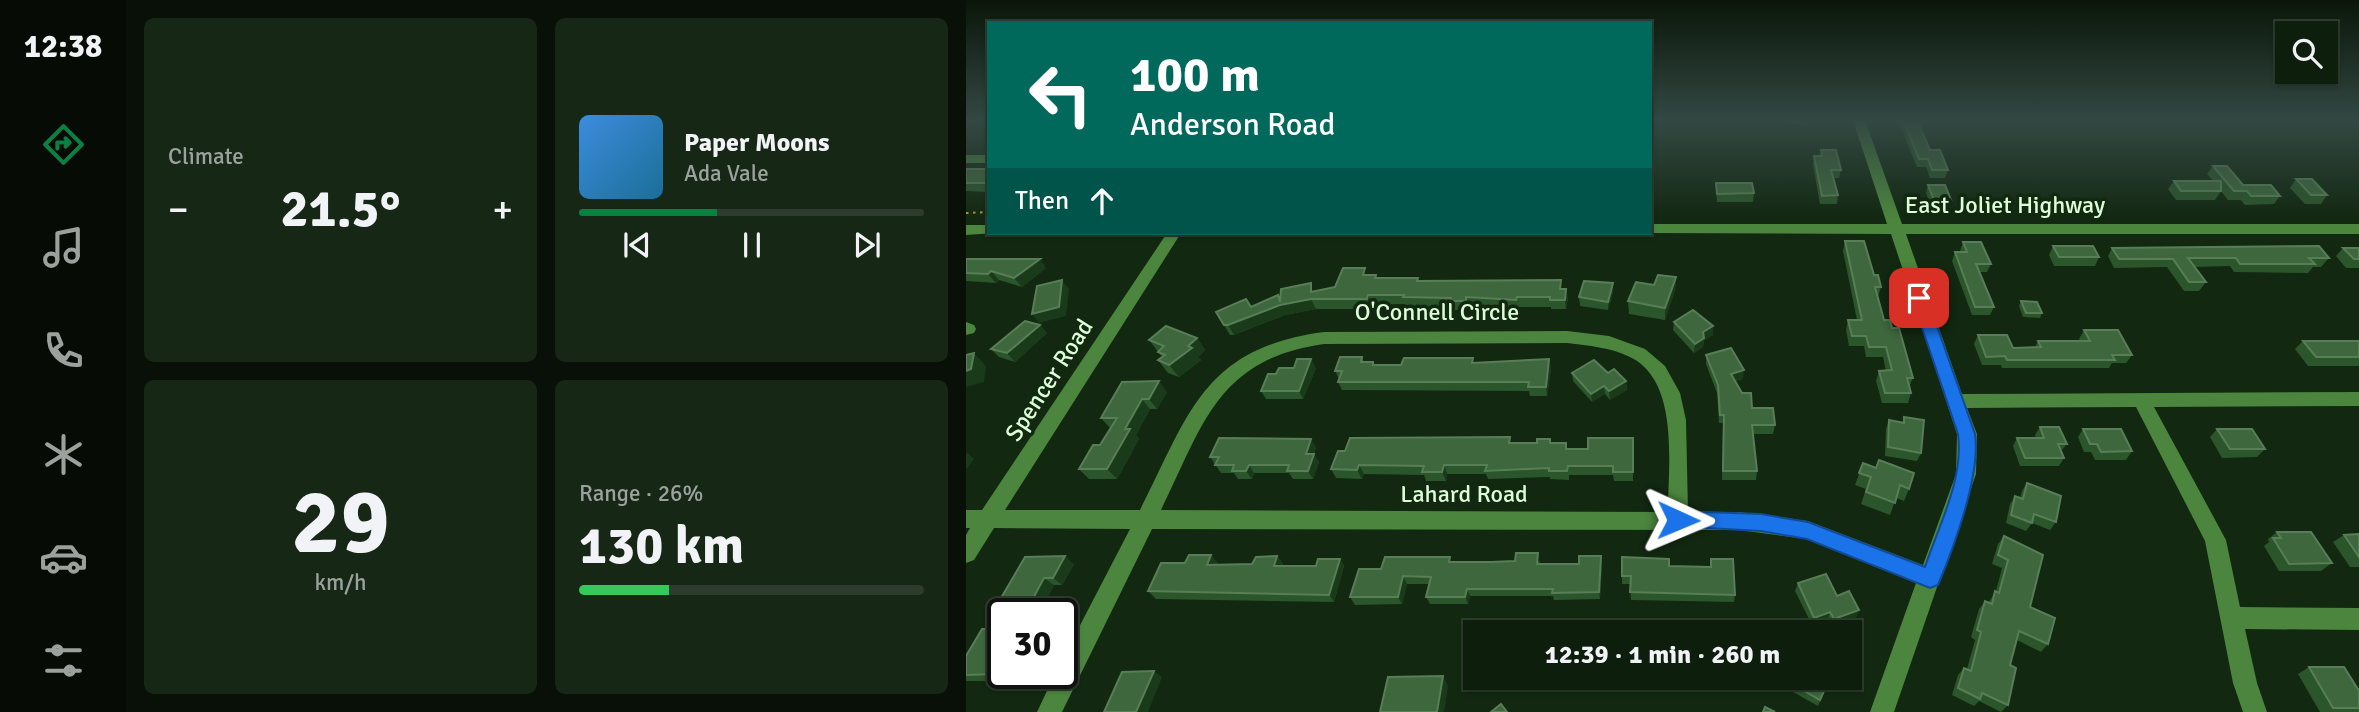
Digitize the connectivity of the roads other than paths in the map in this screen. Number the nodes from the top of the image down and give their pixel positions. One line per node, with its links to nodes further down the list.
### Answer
1 (1871, 153): 4 (street)
2 (966, 159): 3 (street)
3 (987, 159)
4 (1896, 228): 5 (street, East Joliet Highway); 6 (street, East Joliet Highway); 12 (street)
5 (1652, 229)
6 (2359, 229)
7 (966, 230): 8 (street)
8 (987, 230)
9 (1173, 235): 14 (street, Spencer Road)
10 (2359, 399): 11 (street)
11 (2141, 400): 12 (street); 19 (street)
12 (1955, 401): 18 (street)
13 (966, 519): 14 (street, Lahard Road)
14 (988, 520): 15 (street, Lahard Road); 17 (street, Spencer Road)
15 (1145, 520): 16 (street, Lahard Road); 16 (street, O'Connell Circle); 21 (street, O'Connell Circle)
16 (1678, 520): 18 (street, Lahard Road)
17 (966, 553)
18 (1930, 578): 22 (street)
19 (2232, 618): 20 (street); 23 (street)
20 (2359, 619)
21 (1049, 712)
22 (1882, 712)
23 (2255, 712)

